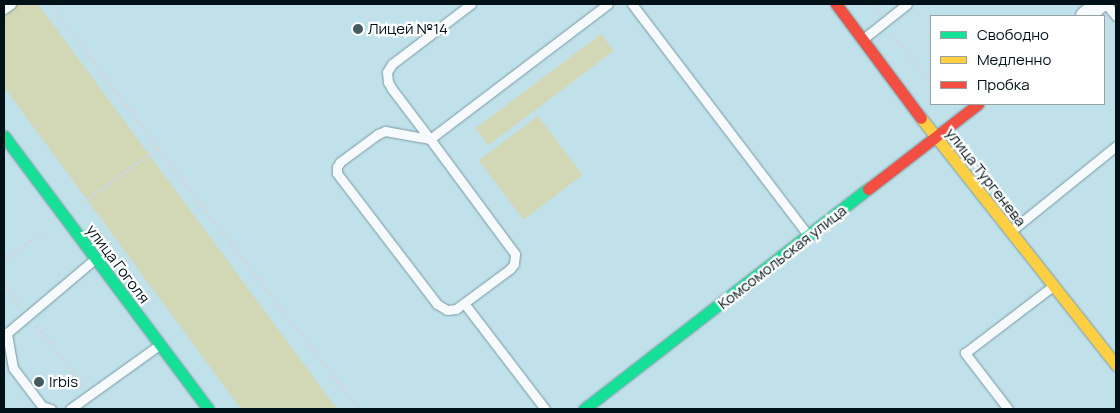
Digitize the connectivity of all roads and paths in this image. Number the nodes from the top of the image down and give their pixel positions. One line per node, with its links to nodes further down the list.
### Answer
1 (11, 4): 11 (lane)
2 (51, 4): 35 (path)
3 (471, 4): 20 (lane)
4 (608, 4): 20 (lane)
5 (632, 4): 23 (lane)
6 (836, 4): 15 (street, улица Тургенева)
7 (872, 4): 14 (path)
8 (907, 4): 14 (lane)
9 (1100, 4): 12 (street)
10 (1106, 4): 13 (lane)
11 (4, 9)
12 (1086, 15)
13 (1116, 16)
14 (885, 21): 15 (lane); 16 (path)
15 (862, 39): 19 (street, улица Тургенева)
16 (930, 85)
17 (977, 105): 19 (street, Комсомольская улица)
18 (4, 137): 24 (street, улица Гоголя)
19 (936, 138): 22 (street, улица Тургенева); 23 (street, Комсомольская улица)
20 (430, 139): 27 (lane); 27 (lane)
21 (1116, 146): 22 (lane)
22 (1010, 232): 26 (street, улица Тургенева)
23 (809, 236): 37 (street, Комсомольская улица)
24 (95, 258): 28 (lane); 29 (street, улица Гоголя)
25 (4, 284): 28 (path)
26 (1053, 285): 30 (street, улица Тургенева); 38 (lane)
27 (464, 303): 36 (lane)
28 (29, 316): 31 (path); 33 (lane)
29 (160, 345): 31 (lane); 32 (street, улица Гоголя)
30 (1116, 365)
31 (90, 394): 34 (lane)
32 (205, 408)
33 (51, 409)
34 (70, 409)
35 (359, 409)
36 (545, 409)
37 (584, 409)
38 (1008, 409)

